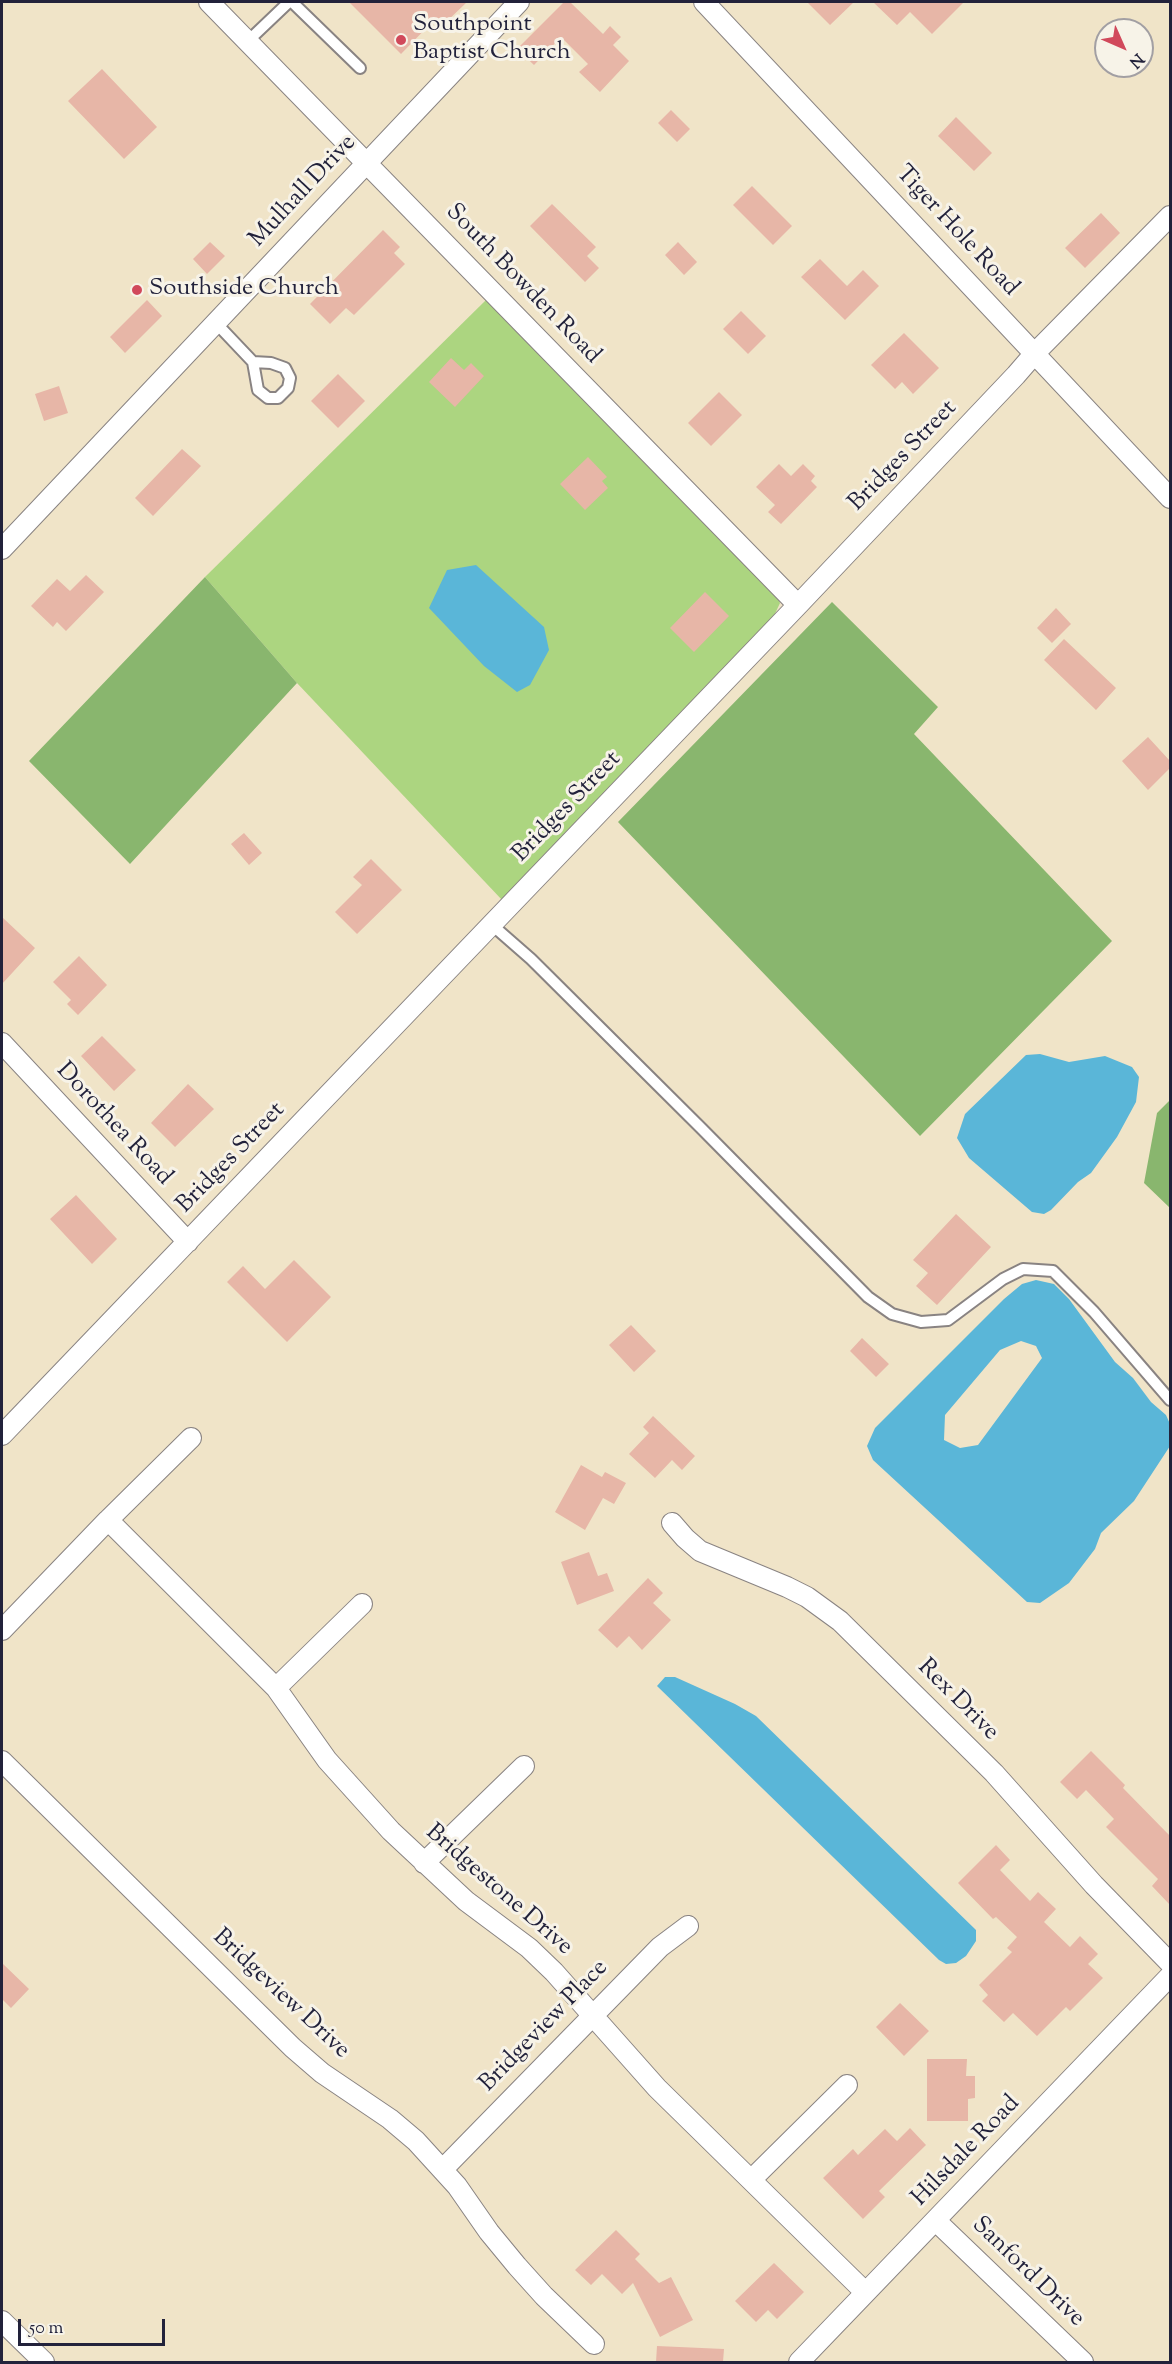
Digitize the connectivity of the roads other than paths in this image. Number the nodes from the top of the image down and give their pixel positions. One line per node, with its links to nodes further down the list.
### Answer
1 (209, 2): 5 (street, South Bowden Road)
2 (290, 2): 5 (lane); 6 (lane)
3 (519, 2): 7 (street, Mulhall Drive)
4 (704, 2): 10 (street, Tiger Hole Road)
5 (248, 41): 7 (street, South Bowden Road)
6 (360, 68)
7 (367, 163): 9 (street, Mulhall Drive); 14 (street, South Bowden Road)
8 (1170, 216): 10 (street, Bridges Street)
9 (216, 322): 11 (lane); 13 (street, Mulhall Drive)
10 (1035, 353): 12 (street, Tiger Hole Road); 14 (street, Bridges Street)
11 (253, 362)
12 (1170, 498)
13 (2, 549)
14 (798, 604): 15 (street, Bridges Street)
15 (491, 924): 17 (street, Bridges Street); 18 (lane)
16 (2, 1043): 17 (street, Dorothea Road)
17 (188, 1242): 19 (street, Bridges Street)
18 (1170, 1400)
19 (2, 1435)
20 (191, 1438): 21 (street)
21 (108, 1520): 24 (street); 25 (street, Bridgestone Drive)
22 (672, 1523): 30 (street, Rex Drive)
23 (362, 1604): 25 (street)
24 (2, 1630)
25 (276, 1688): 28 (street, Bridgestone Drive)
26 (2, 1761): 34 (street, Bridgeview Drive)
27 (524, 1766): 28 (street)
28 (424, 1863): 32 (street, Bridgestone Drive)
29 (688, 1926): 32 (street, Bridgeview Place)
30 (1170, 1963)
31 (1170, 1976): 36 (street, Hilsdale Road)
32 (593, 2015): 34 (street, Bridgeview Place); 35 (street, Bridgestone Drive)
33 (847, 2085): 35 (street)
34 (443, 2169): 39 (street, Bridgeview Drive)
35 (751, 2180): 37 (street, Bridgestone Drive)
36 (936, 2221): 37 (street, Hilsdale Road); 42 (street, Sanford Drive)
37 (865, 2292): 41 (street, Hilsdale Road)
38 (2, 2321): 40 (street)
39 (594, 2344)
40 (44, 2362)
41 (799, 2362)
42 (1083, 2362)

